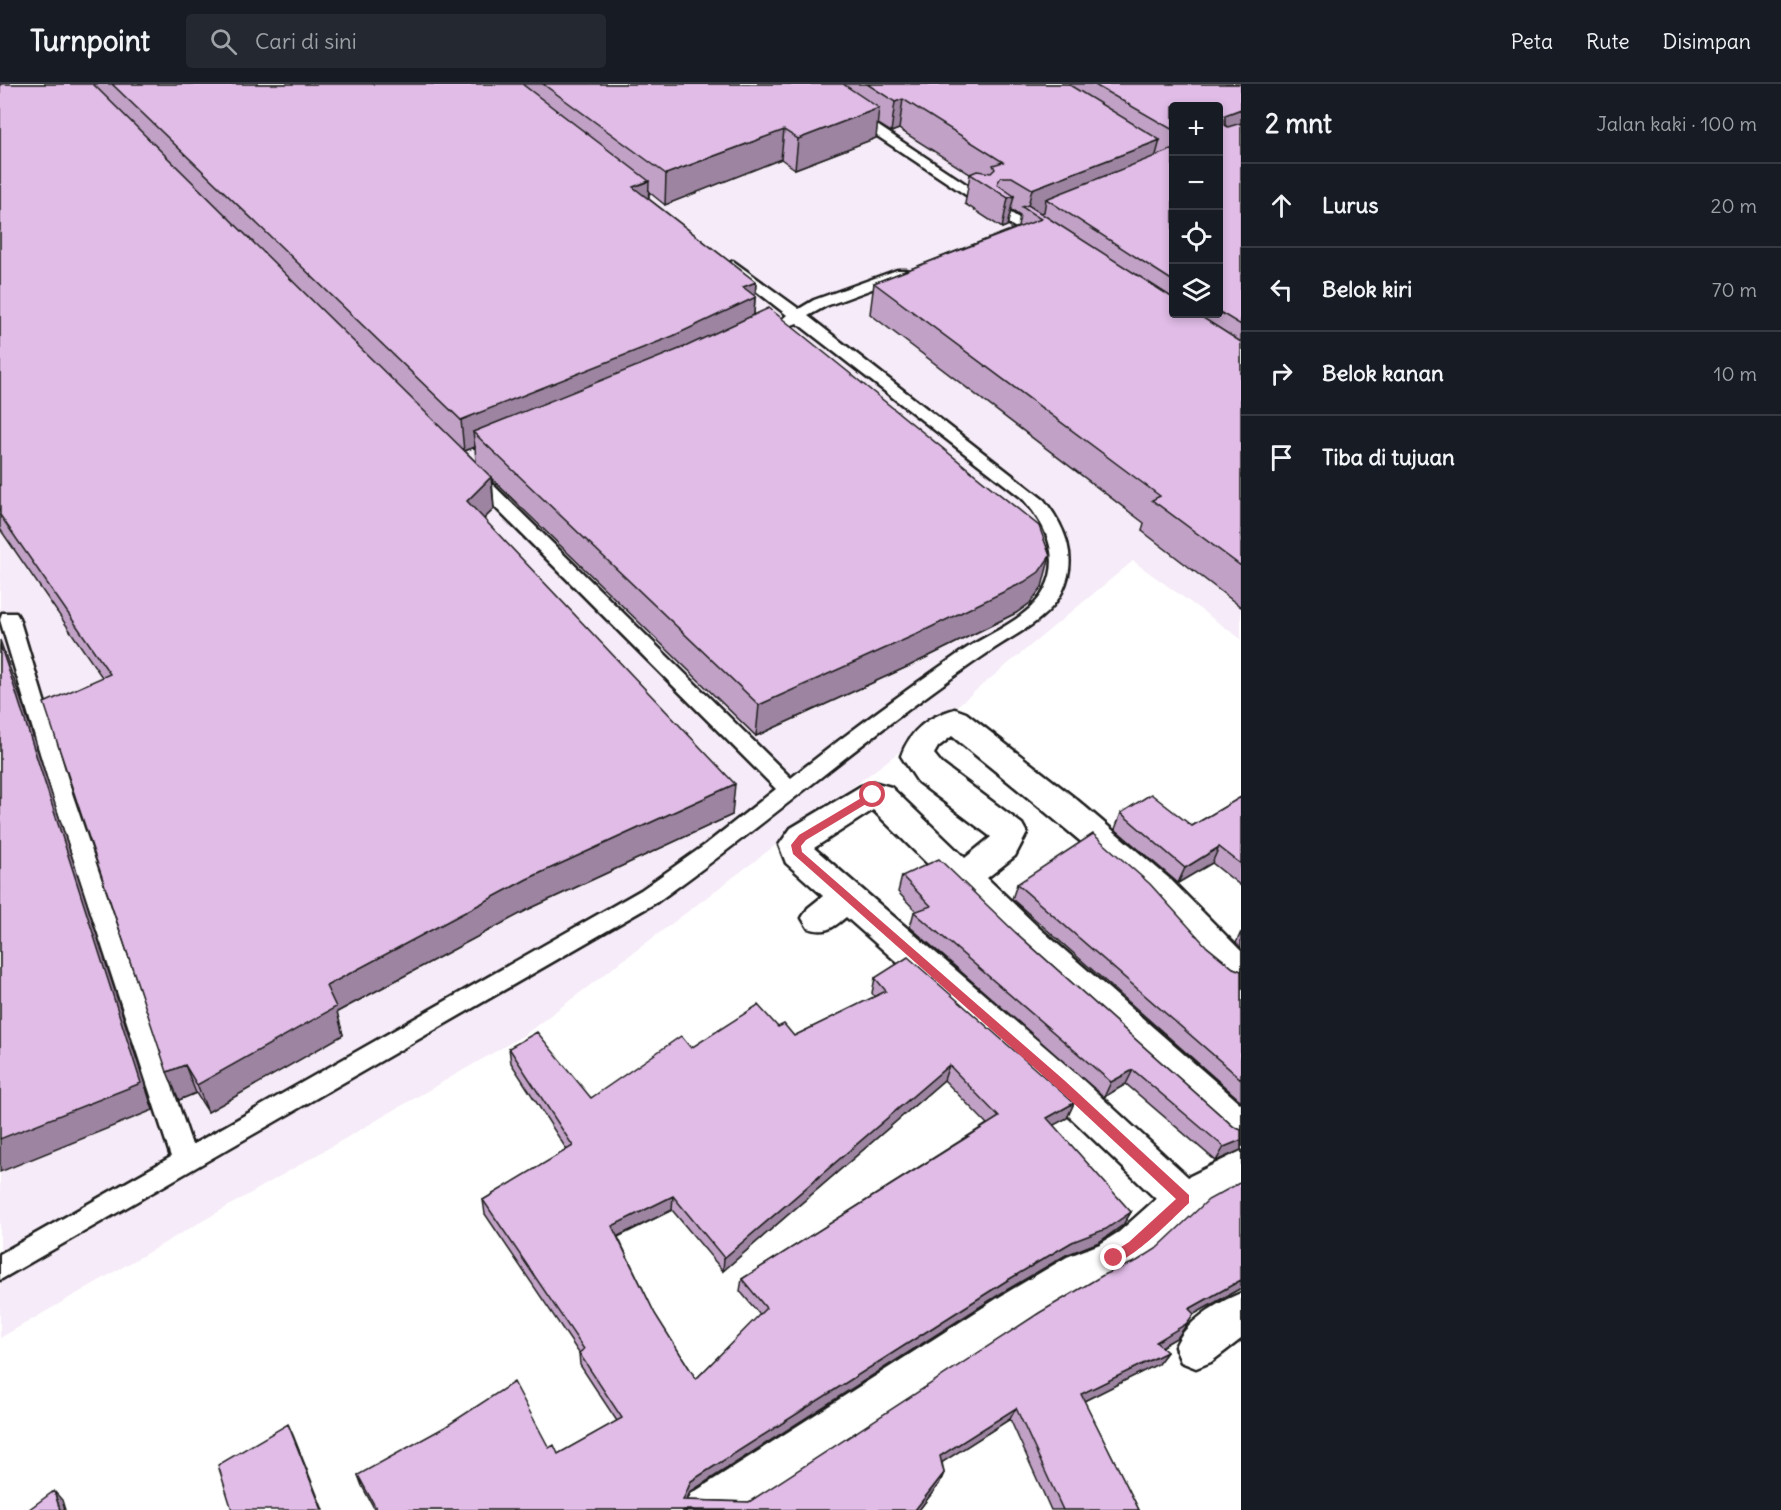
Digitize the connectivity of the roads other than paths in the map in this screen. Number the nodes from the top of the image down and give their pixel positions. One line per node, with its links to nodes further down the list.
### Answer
1 (806, 84): 2 (lane)
2 (980, 198)
3 (1000, 212): 5 (lane)
4 (1048, 219): 5 (lane)
5 (1026, 227): 6 (lane); 7 (lane)
6 (1004, 235)
7 (1055, 247)
8 (722, 258): 10 (lane)
9 (917, 267): 10 (lane)
10 (798, 316): 11 (lane); 14 (lane)
11 (776, 326)
12 (471, 458): 14 (lane)
13 (9, 618): 18 (lane)
14 (790, 790): 18 (lane)
15 (962, 876): 16 (street); 17 (street); 20 (street)
16 (1241, 973)
17 (1241, 1128)
18 (185, 1162): 21 (lane)
19 (1241, 1168): 20 (street)
20 (1184, 1199): 24 (street)
21 (0, 1268)
22 (1241, 1313): 23 (street)
23 (1197, 1347)
24 (707, 1510)

